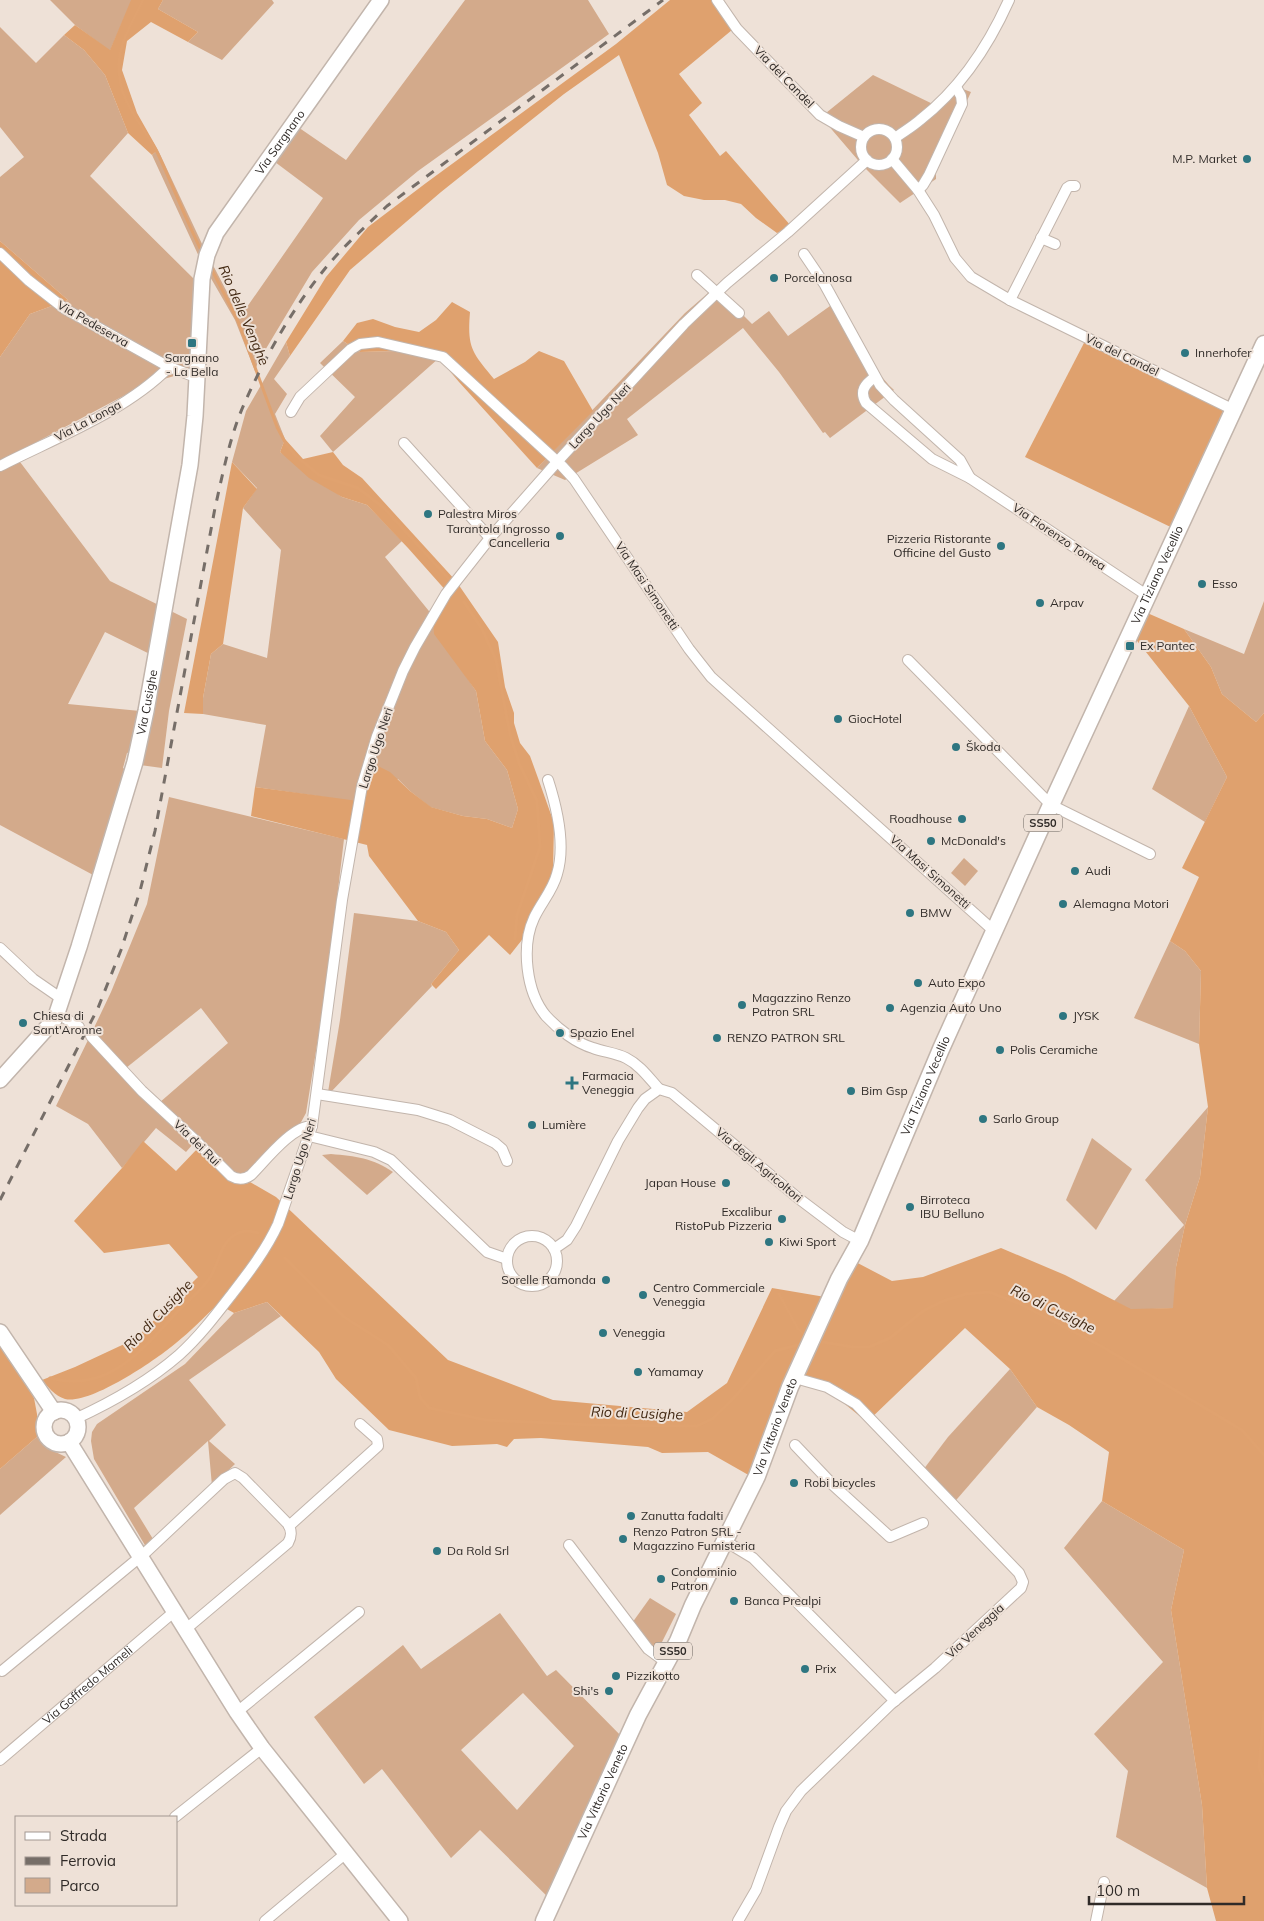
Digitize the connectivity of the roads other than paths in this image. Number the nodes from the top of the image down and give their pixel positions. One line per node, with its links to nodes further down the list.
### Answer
1 (380, 0): 17 (street, Via Sargnano)
2 (717, 0): 5 (street, Via del Candel)
3 (1009, 0): 4 (street)
4 (956, 87): 6 (street); 10 (street)
5 (864, 138): 6 (street); 8 (street)
6 (894, 138): 7 (street)
7 (892, 159): 8 (street); 10 (street, Via del Candel)
8 (867, 160): 16 (street, Largo Ugo Neri)
9 (1075, 186): 11 (street)
10 (918, 190): 18 (street, Via del Candel)
11 (1041, 238): 12 (street); 18 (street)
12 (1054, 244)
13 (0, 253): 21 (street, Via Pedeserva)
14 (804, 254): 23 (street, Via Fiorenzo Tomea)
15 (697, 275): 16 (street)
16 (717, 292): 19 (street); 27 (street, Largo Ugo Neri)
17 (200, 295): 22 (street, Via Cusighe)
18 (1010, 300): 24 (street, Via del Candel)
19 (739, 313)
20 (1264, 344): 24 (main road, Via Tiziano Vecellio)
21 (170, 367): 22 (street, Via Pedeserva); 28 (street, Via La Longa)
22 (197, 376): 38 (street, Via Cusighe)
23 (875, 377): 29 (street, Via Fiorenzo Tomea); 29 (street, Via Fiorenzo Tomea)
24 (1234, 410): 31 (main road, Via Tiziano Vecellio / SS50)
25 (291, 412): 27 (street, Via Masi Simonetti)
26 (404, 443): 30 (street)
27 (557, 462): 30 (street, Largo Ugo Neri); 36 (street, Via Masi Simonetti)
28 (0, 466)
29 (970, 478): 31 (street, Via Fiorenzo Tomea)
30 (490, 538): 44 (street, Largo Ugo Neri)
31 (1148, 596): 34 (main road, Via Tiziano Vecellio / SS50)
32 (908, 660): 34 (street)
33 (548, 780): 43 (street, Via degli Agricoltori)
34 (1051, 805): 35 (street); 36 (main road, Via Tiziano Vecellio / SS50)
35 (1150, 854)
36 (994, 931): 47 (main road, Via Tiziano Vecellio / SS50)
37 (0, 948): 38 (street)
38 (62, 998): 39 (street, Via Cusighe)
39 (57, 1013): 40 (street); 42 (street, Via Cusighe)
40 (79, 1027)
41 (91, 1036): 45 (street, Via dei Rui)
42 (0, 1080)
43 (658, 1089): 47 (street, Via degli Agricoltori); 48 (street)
44 (317, 1094): 45 (street, Largo Ugo Neri); 46 (street)
45 (310, 1131): 49 (street); 53 (street, Largo Ugo Neri)
46 (507, 1161)
47 (860, 1241): 51 (main road, Via Tiziano Vecellio / SS50)
48 (554, 1249): 49 (street); 49 (street)
49 (507, 1259)
50 (0, 1332): 52 (street)
51 (798, 1372): 59 (main road, Via Vittorio Veneto / SS50); 67 (street, Via Veneggia)
52 (54, 1412): 53 (street); 55 (street)
53 (75, 1419): 55 (street)
54 (360, 1424): 58 (street)
55 (69, 1442): 61 (street)
56 (795, 1445): 57 (street)
57 (923, 1523)
58 (289, 1526): 61 (street); 64 (street)
59 (725, 1541): 65 (main road, Via Vittorio Veneto / SS50); 67 (street)
60 (569, 1545): 65 (street)
61 (141, 1556): 62 (street); 66 (street)
62 (175, 1611): 64 (street); 70 (street, Via Goffredo Mameli)
63 (359, 1612): 68 (street)
64 (186, 1629): 68 (street)
65 (667, 1663): 77 (main road, Via Vittorio Veneto / SS50)
66 (2, 1671)
67 (895, 1701): 74 (street, Via Veneggia)
68 (236, 1712): 69 (street)
69 (262, 1748): 71 (street); 72 (street)
70 (0, 1760)
71 (176, 1816)
72 (345, 1854): 75 (street); 76 (street)
73 (1104, 1882): 78 (street)
74 (742, 1919)
75 (265, 1921)
76 (400, 1921)
77 (544, 1921)
78 (1096, 1921)

